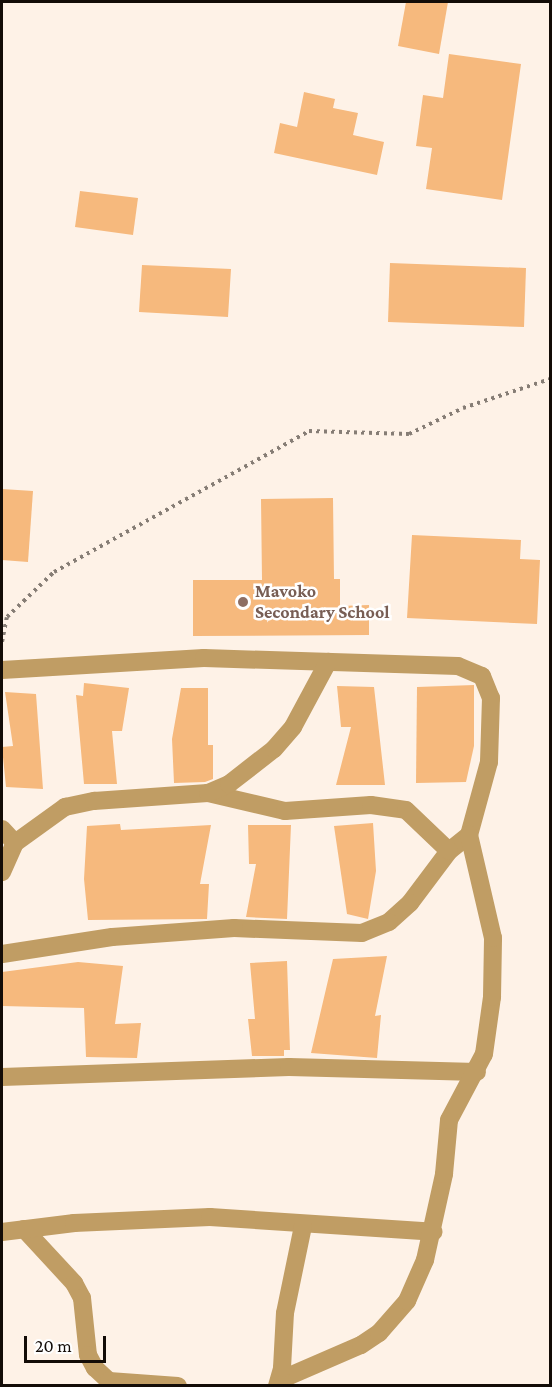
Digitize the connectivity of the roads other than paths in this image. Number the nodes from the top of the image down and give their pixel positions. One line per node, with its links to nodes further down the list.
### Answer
1 (328, 662): 2 (street); 3 (street); 5 (street)
2 (2, 670)
3 (208, 793): 6 (street); 7 (street)
4 (2, 829): 6 (street)
5 (469, 835): 7 (street); 10 (street)
6 (15, 843): 8 (street)
7 (449, 851): 9 (street)
8 (2, 872)
9 (2, 954)
10 (477, 1072): 11 (street); 15 (street)
11 (2, 1077)
12 (303, 1226): 13 (street); 15 (street); 16 (street)
13 (24, 1229): 14 (street); 17 (street)
14 (2, 1232)
15 (433, 1232): 16 (street)
16 (279, 1383)
17 (178, 1386)

